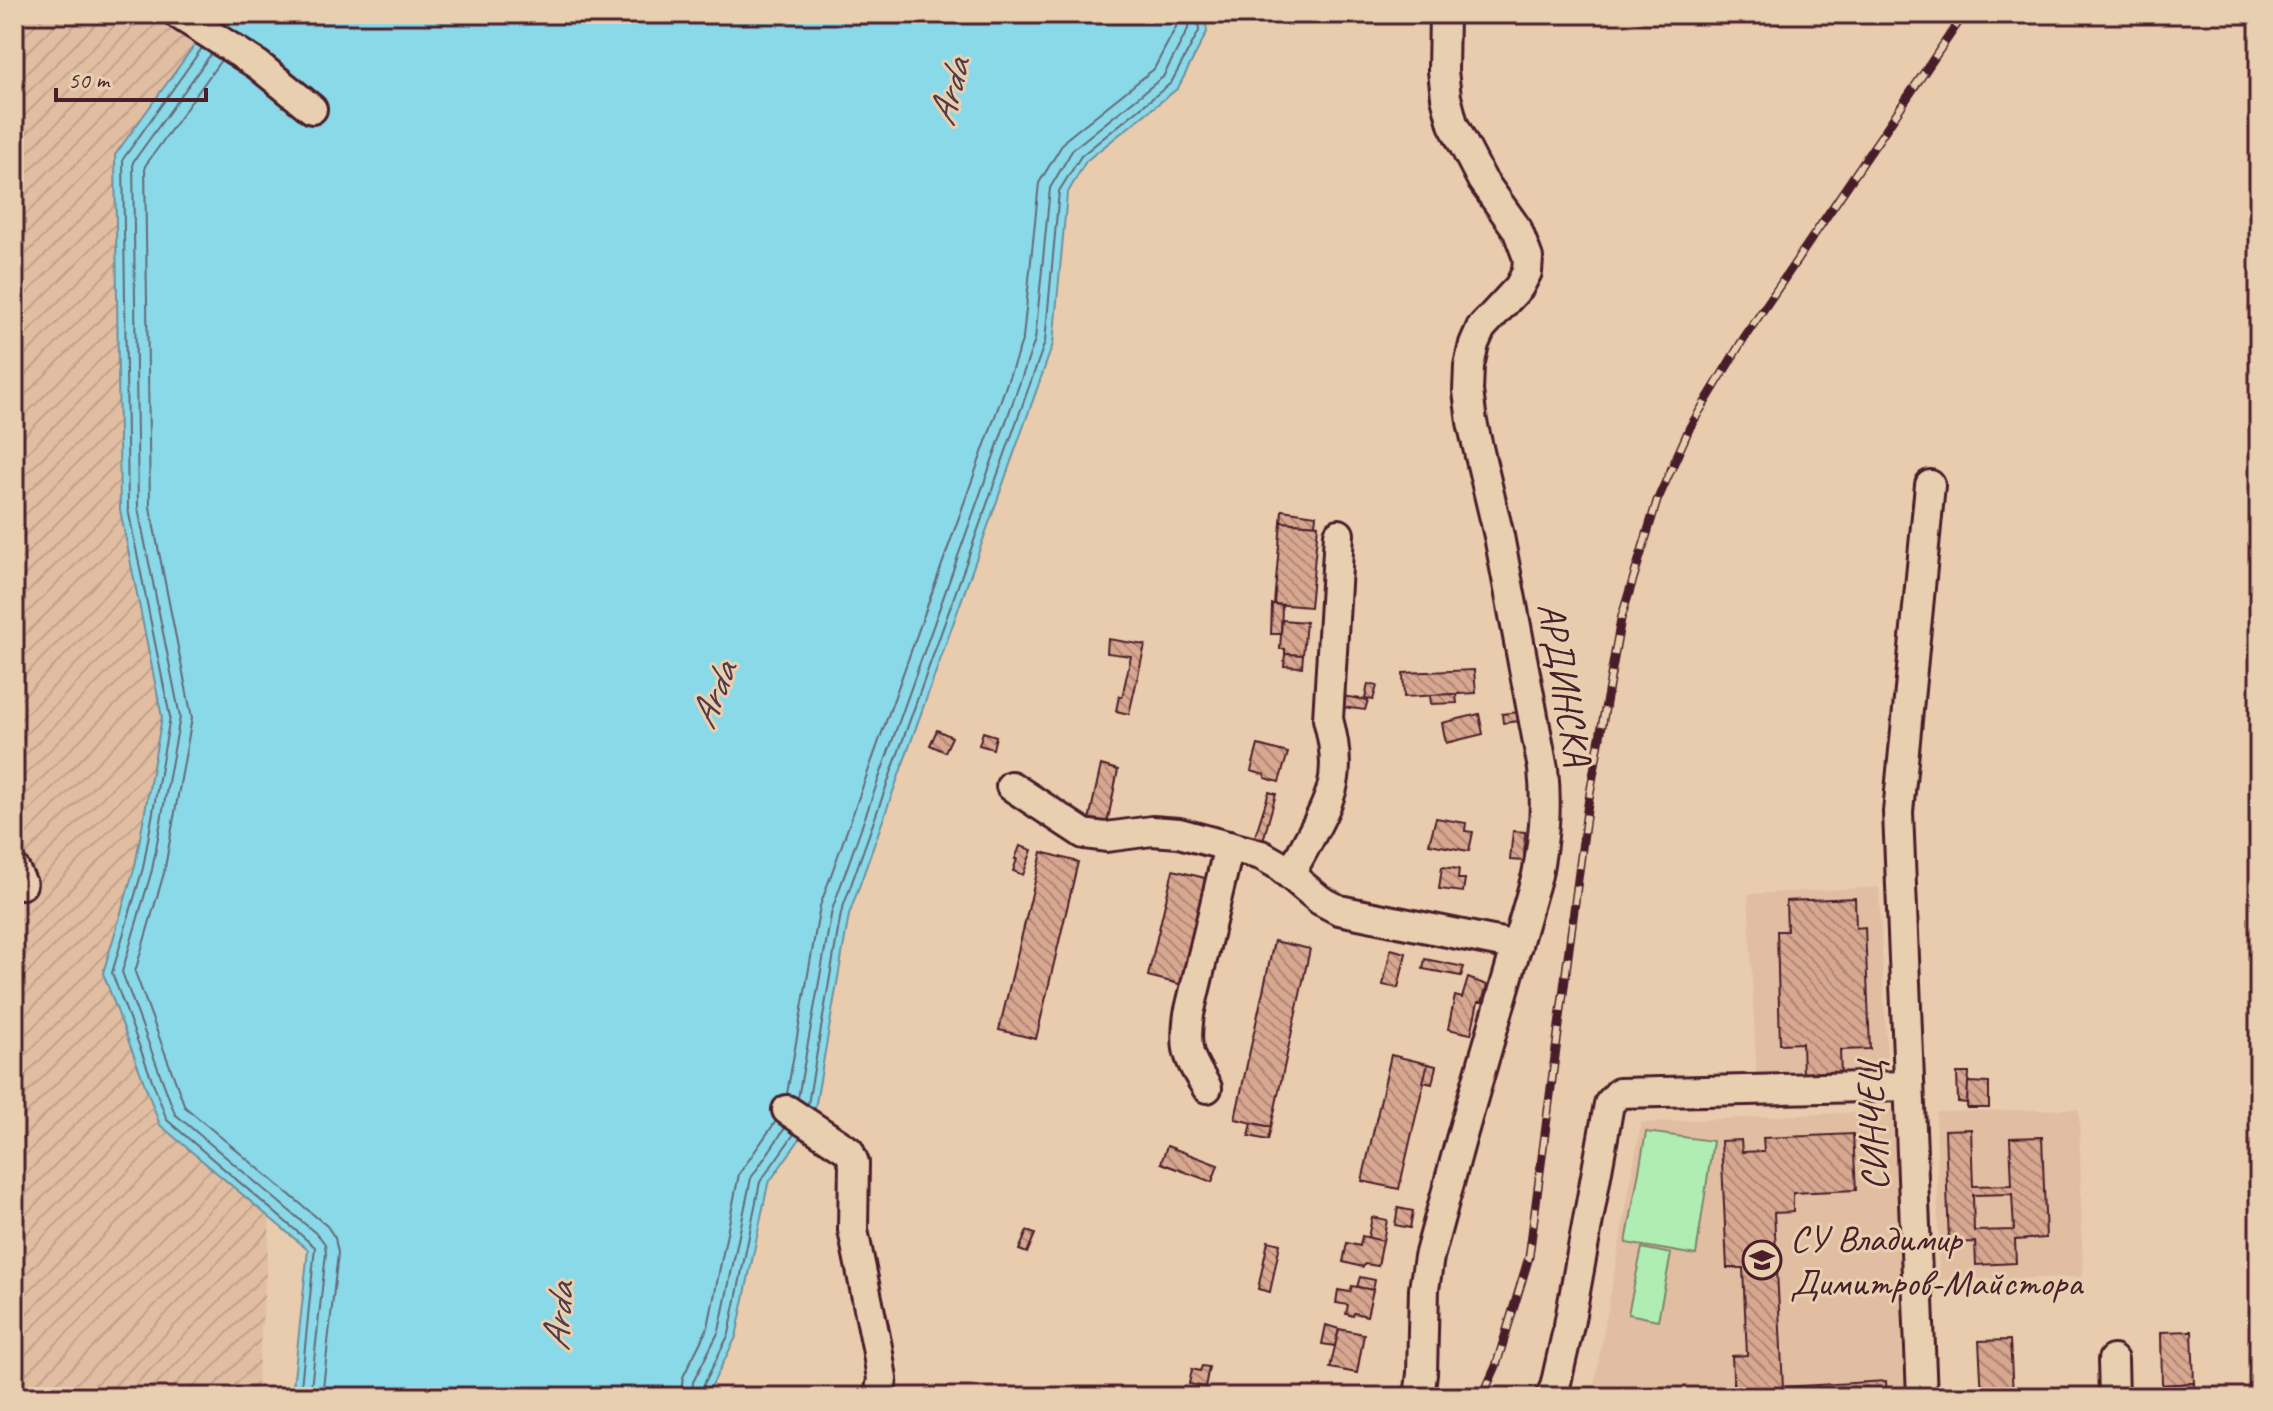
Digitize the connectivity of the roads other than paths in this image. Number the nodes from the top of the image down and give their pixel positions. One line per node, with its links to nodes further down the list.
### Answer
1 (178, 14): 3 (street)
2 (1444, 14): 9 (street, АРДИНСКА)
3 (312, 109)
4 (1930, 485): 10 (street, СИНЧЕЦ)
5 (1339, 534): 8 (street)
6 (1011, 786): 7 (street)
7 (1229, 846): 8 (street); 11 (street)
8 (1290, 875): 9 (street)
9 (1517, 946): 15 (street, АРДИНСКА)
10 (1908, 1086): 16 (street); 17 (street, СИНЧЕЦ)
11 (1207, 1088)
12 (787, 1110): 14 (street)
13 (2113, 1360): 18 (street)
14 (879, 1397)
15 (1419, 1397)
16 (1550, 1397)
17 (1922, 1397)
18 (2114, 1397)

